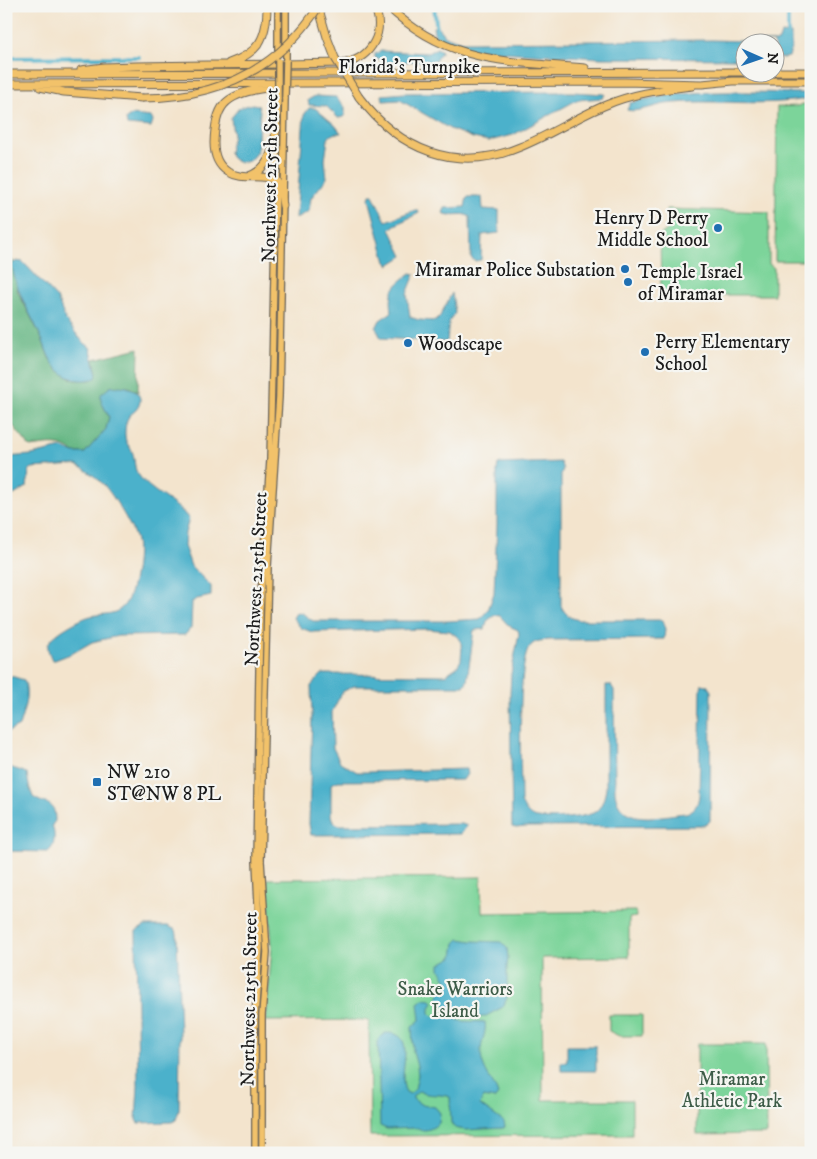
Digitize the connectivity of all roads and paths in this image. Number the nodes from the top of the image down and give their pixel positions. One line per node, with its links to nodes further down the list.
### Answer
1 (267, 6): 9 (highway)
2 (278, 6): 21 (main road, Northwest 215th Street, bridge)
3 (286, 6): 24 (main road, Northwest 215th Street, bridge)
4 (319, 6): 19 (highway, bridge); 20 (highway, bridge)
5 (374, 6): 9 (highway)
6 (387, 6): 8 (highway)
7 (392, 6): 8 (highway)
8 (425, 35): 10 (highway)
9 (224, 65): 14 (highway)
10 (618, 72): 11 (highway, Florida's Turnpike); 14 (highway, Florida's Turnpike)
11 (734, 72)
12 (784, 72): 13 (highway)
13 (811, 72)
14 (53, 73): 15 (highway, Florida's Turnpike)
15 (6, 74)
16 (811, 81): 20 (highway, Florida's Turnpike)
17 (287, 82): 19 (highway, Florida's Turnpike); 20 (highway, Florida's Turnpike); 22 (highway)
18 (6, 84): 19 (highway, Florida's Turnpike)
19 (28, 84)
20 (702, 84)
21 (277, 128): 22 (highway); 23 (main road, Northwest 215th Street)
22 (246, 176): 23 (highway)
23 (276, 180): 24 (highway); 25 (main road, Northwest 215th Street)
24 (284, 206): 26 (main road, Northwest 215th Street)
25 (255, 1153)
26 (262, 1153)

